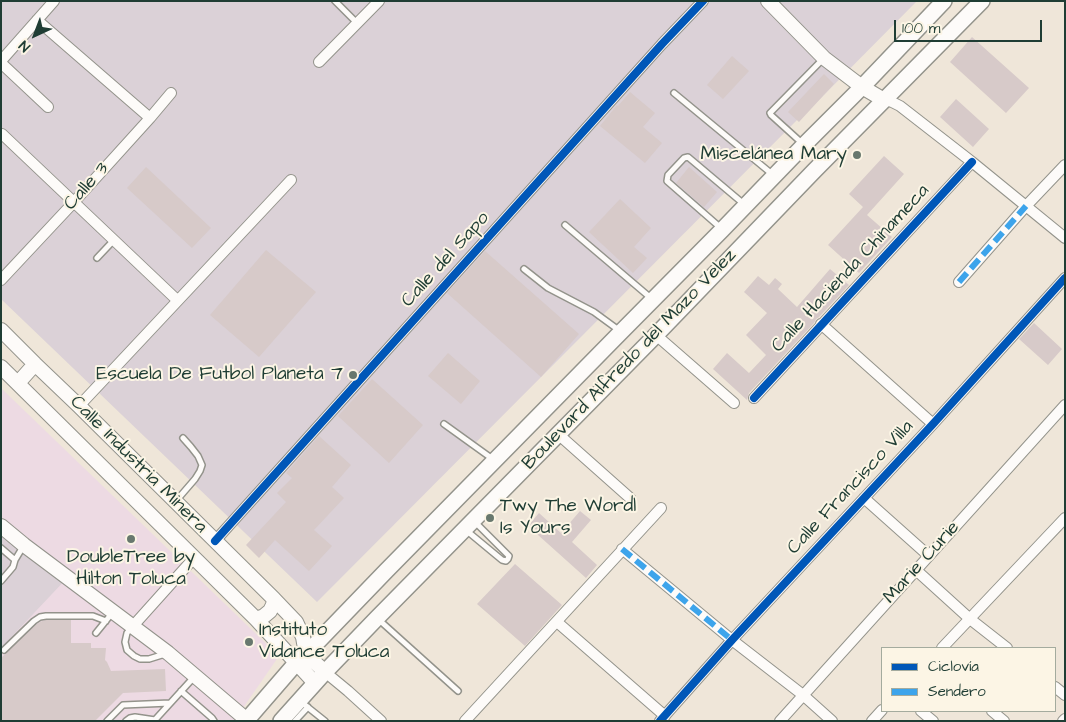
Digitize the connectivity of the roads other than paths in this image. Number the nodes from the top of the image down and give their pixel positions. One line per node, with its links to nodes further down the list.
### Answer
1 (335, 1): 9 (lane)
2 (380, 1): 9 (street)
3 (702, 1): 62 (street, Calle del Sapo)
4 (768, 1): 10 (main road)
5 (944, 1): 13 (main road, Boulevard Alfredo del Mazo Velez)
6 (982, 1): 16 (main road, Boulevard Alfredo del Mazo Velez)
7 (48, 4): 8 (street)
8 (37, 20): 11 (street); 18 (street)
9 (358, 23): 12 (street)
10 (824, 58): 13 (main road); 20 (lane)
11 (1, 62): 17 (street)
12 (319, 62)
13 (862, 87): 16 (main road); 20 (main road, Boulevard Alfredo del Mazo Velez)
14 (171, 93): 18 (street, Calle 3)
15 (674, 93): 23 (lane)
16 (884, 100): 21 (street); 42 (main road, Boulevard Alfredo del Mazo Velez)
17 (48, 107)
18 (150, 118): 25 (street, Calle 3)
19 (2, 134): 25 (street)
20 (804, 145): 23 (main road, Boulevard Alfredo del Mazo Velez)
21 (972, 162): 27 (street); 39 (street, Calle Hacienda Chinameca)
22 (1065, 165): 27 (street)
23 (774, 176): 26 (main road, Boulevard Alfredo del Mazo Velez)
24 (291, 180): 37 (street)
25 (74, 202): 31 (street); 35 (street, Calle 3)
26 (746, 205): 29 (main road, Boulevard Alfredo del Mazo Velez); 29 (lane)
27 (1026, 206): 30 (street); 36 (street)
28 (565, 225): 38 (lane)
29 (722, 230): 38 (main road, Boulevard Alfredo del Mazo Velez)
30 (1065, 238)
31 (114, 240): 32 (lane); 37 (street)
32 (97, 258)
33 (524, 269): 41 (lane)
34 (1065, 278): 51 (street, Calle Francisco Villa)
35 (1, 280)
36 (959, 282)
37 (177, 300): 49 (street)
38 (652, 300): 41 (main road, Boulevard Alfredo del Mazo Velez)
39 (821, 324): 46 (street, Calle Hacienda Chinameca); 51 (street)
40 (1, 330): 43 (main road, Calle Industria Minera)
41 (621, 332): 54 (main road, Boulevard Alfredo del Mazo Velez)
42 (656, 335): 47 (street); 52 (main road, Boulevard Alfredo del Mazo Velez)
43 (35, 364): 45 (main road); 49 (main road, Calle Industria Minera)
44 (1, 367): 45 (main road, Calle Industria Minera)
45 (18, 382): 67 (main road, Calle Industria Minera)
46 (754, 398)
47 (734, 403)
48 (1065, 405): 66 (street, Marie Curie)
49 (79, 406): 57 (main road, Calle Industria Minera)
50 (444, 424): 54 (lane)
51 (933, 424): 56 (street, Calle Francisco Villa)
52 (558, 434): 55 (street); 60 (main road, Boulevard Alfredo del Mazo Velez)
53 (183, 438): 57 (lane)
54 (494, 460): 84 (main road, Boulevard Alfredo del Mazo Velez)
55 (630, 498)
56 (864, 498): 66 (street); 79 (street, Calle Francisco Villa)
57 (175, 502): 62 (main road, Calle Industria Minera)
58 (661, 508): 65 (street)
59 (1063, 522): 75 (street)
60 (469, 525): 60 (lane); 74 (main road, Boulevard Alfredo del Mazo Velez)
61 (1, 526): 63 (main road)
62 (215, 541): 71 (main road, Calle Industria Minera)
63 (24, 545): 68 (lane); 72 (main road)
64 (1, 548): 68 (lane)
65 (622, 549): 76 (street); 79 (street)
66 (929, 556): 69 (street, Marie Curie)
67 (194, 558): 73 (main road, Calle Industria Minera); 77 (street)
68 (15, 560): 70 (lane)
69 (916, 570): 75 (street); 89 (street, Marie Curie)
70 (1, 581)
71 (274, 599): 73 (main road); 84 (main road, Calle Industria Minera)
72 (110, 616): 77 (main road); 78 (lane); 82 (lane)
73 (256, 618): 84 (main road, Calle Industria Minera)
74 (377, 618): 86 (main road, Boulevard Alfredo del Mazo Velez); 88 (lane)
75 (970, 619): 80 (street); 81 (street)
76 (556, 622): 95 (street); 105 (street)
77 (133, 626): 83 (main road); 83 (lane)
78 (96, 633)
79 (732, 640): 89 (street); 95 (street, Calle Francisco Villa)
80 (943, 647)
81 (1006, 647)
82 (4, 650)
83 (168, 653): 85 (main road)
84 (301, 658): 86 (main road, Calle Industria Minera); 97 (main road, Boulevard Alfredo del Mazo Velez)
85 (195, 676): 87 (lane); 97 (main road)
86 (320, 677): 91 (main road, Boulevard Alfredo del Mazo Velez); 104 (street)
87 (181, 691): 90 (lane); 100 (lane)
88 (458, 691)
89 (803, 696): 106 (street, Marie Curie); 107 (street)
90 (170, 703): 96 (lane); 98 (lane)
91 (304, 704): 101 (main road, Boulevard Alfredo del Mazo Velez); 102 (lane); 103 (lane)
92 (881, 711): 108 (street)
93 (922, 712): 109 (street)
94 (993, 712): 110 (street)
95 (663, 718)
96 (155, 720): 99 (lane)
97 (247, 720)
98 (107, 721)
99 (126, 721)
100 (214, 721)
101 (281, 721)
102 (295, 721)
103 (325, 721)
104 (381, 721)
105 (465, 721)
106 (780, 721)
107 (832, 721)
108 (872, 721)
109 (932, 721)
110 (1004, 721)

